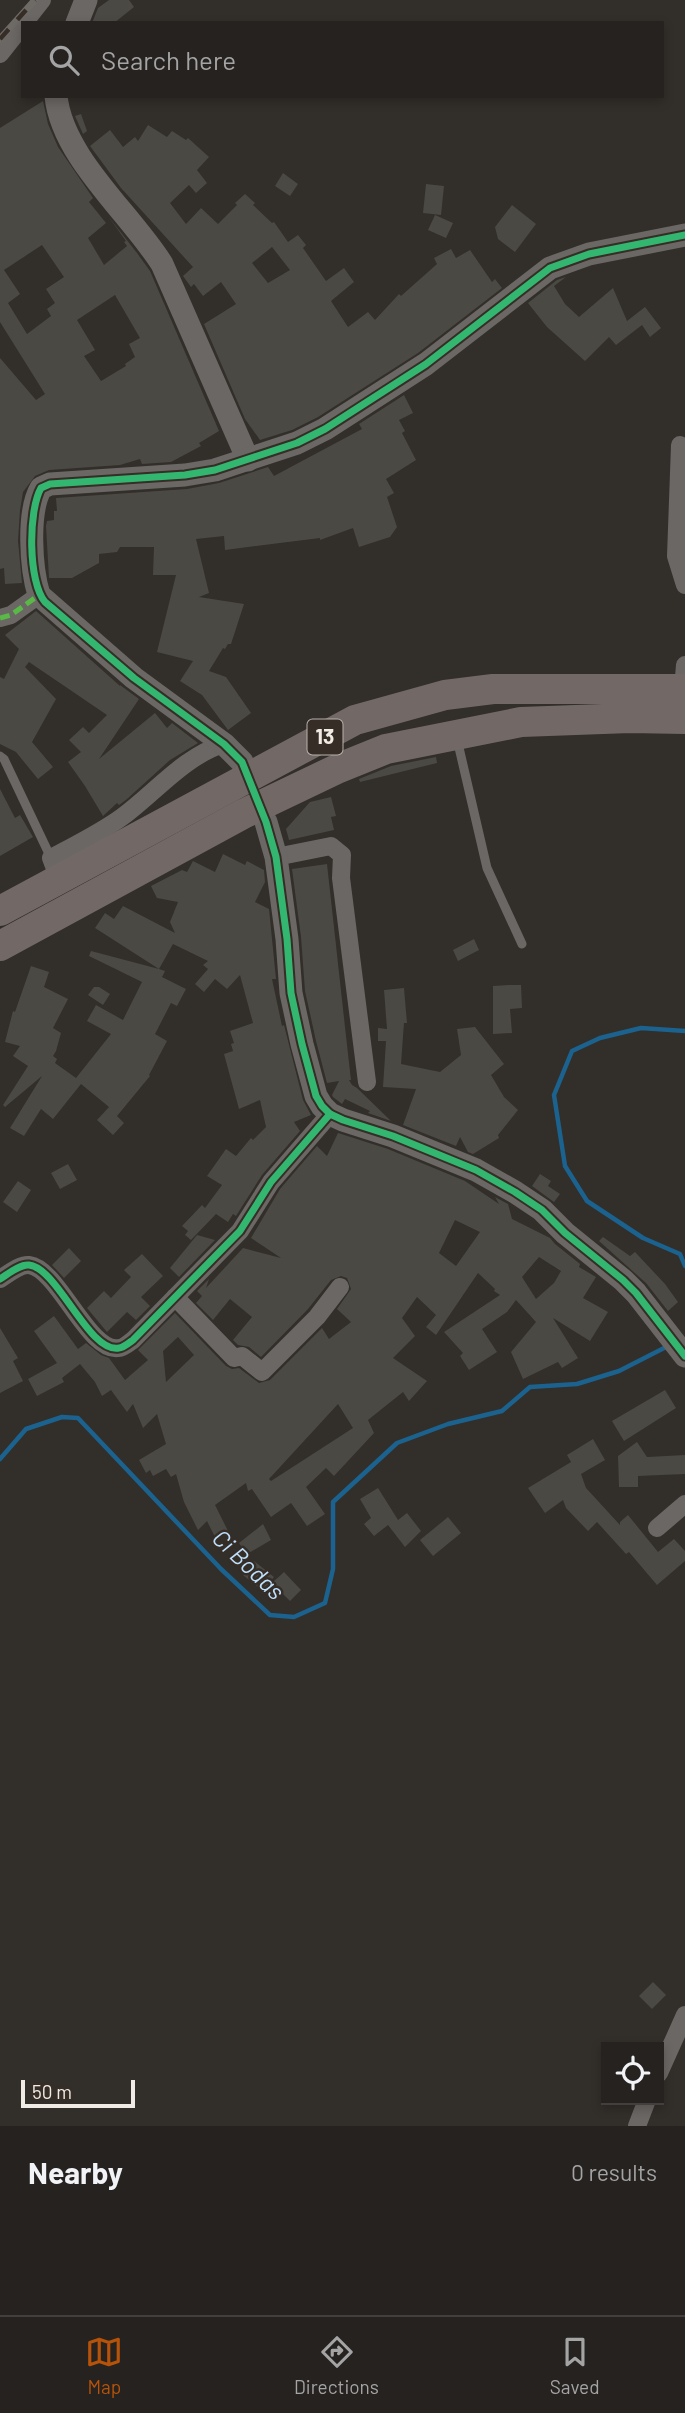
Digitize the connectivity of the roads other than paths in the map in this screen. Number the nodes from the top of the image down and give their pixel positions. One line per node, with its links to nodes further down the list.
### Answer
1 (42, 0): 3 (street)
2 (86, 0): 4 (street)
3 (26, 21)
4 (78, 21)
5 (21, 28): 6 (street)
6 (0, 54)
7 (56, 98): 10 (street)
8 (685, 235): 10 (street)
9 (680, 445): 11 (street)
10 (248, 460): 12 (street)
11 (685, 585)
12 (39, 595): 13 (street); 17 (street)
13 (0, 618)
14 (684, 681): 22 (highway, 13)
15 (685, 719): 16 (highway, 13)
16 (456, 734): 24 (lane); 25 (highway, 13)
17 (224, 744): 19 (street); 22 (street)
18 (0, 755): 22 (lane)
19 (242, 762)
20 (267, 822): 21 (street)
21 (276, 857): 26 (street); 27 (street)
22 (55, 869): 23 (highway, 13)
23 (0, 911)
24 (522, 944)
25 (0, 946)
26 (367, 1082)
27 (330, 1114): 30 (street); 31 (street)
28 (0, 1279): 30 (street)
29 (340, 1287): 30 (street)
30 (175, 1297)
31 (676, 1346)
32 (685, 1504): 33 (street)
33 (657, 1528)
34 (685, 2015): 35 (street)
35 (664, 2062)
36 (645, 2105): 37 (street)
37 (637, 2126)

